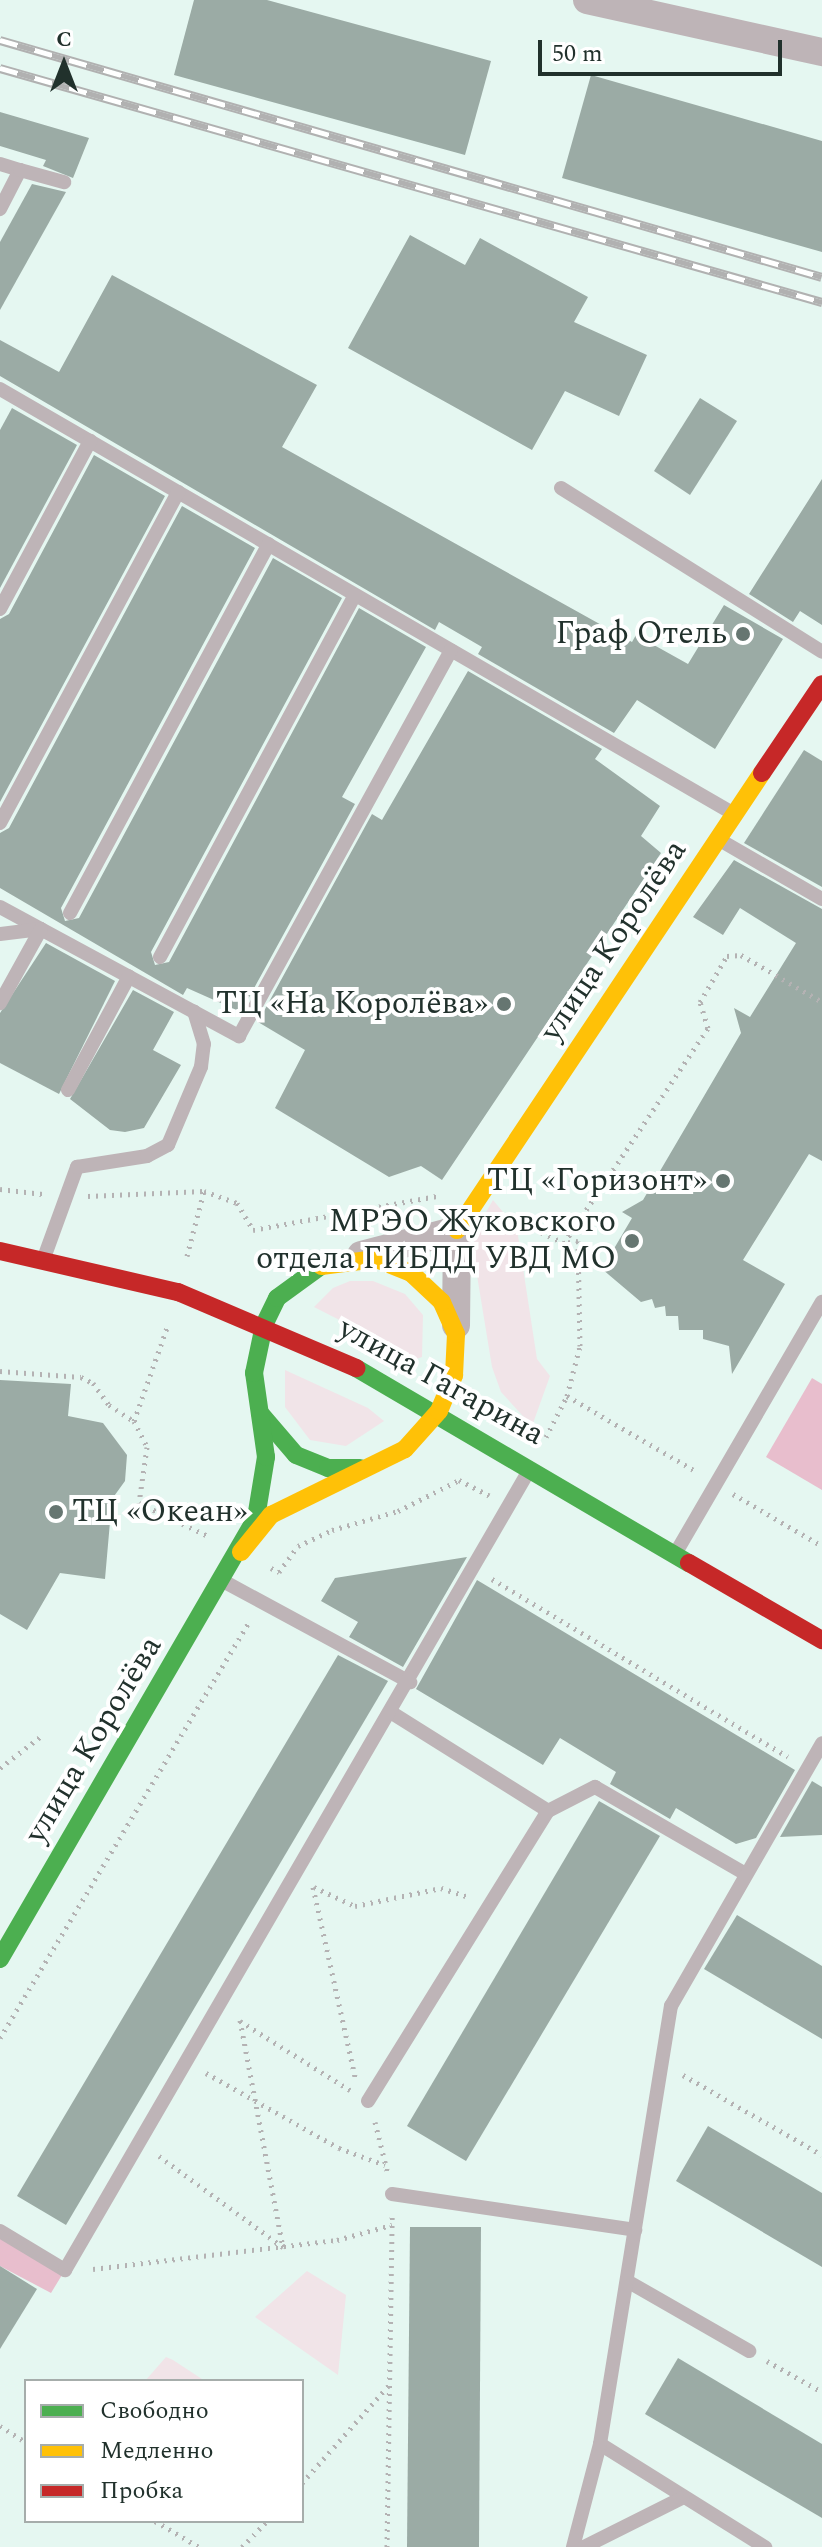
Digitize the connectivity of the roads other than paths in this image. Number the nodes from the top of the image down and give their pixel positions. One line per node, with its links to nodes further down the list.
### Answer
1 (587, 0): 2 (street)
2 (822, 52)
3 (0, 164): 4 (lane)
4 (20, 170): 5 (lane); 6 (lane)
5 (64, 182)
6 (0, 209)
7 (0, 391): 8 (lane)
8 (90, 441): 10 (lane); 13 (lane)
9 (561, 488): 15 (lane)
10 (178, 492): 11 (lane); 18 (lane)
11 (269, 544): 12 (lane); 22 (lane)
12 (355, 595): 14 (lane); 25 (lane)
13 (0, 609)
14 (451, 650): 17 (lane); 28 (lane)
15 (822, 652)
16 (822, 684): 17 (main road, улица Королёва)
17 (735, 814): 19 (main road, улица Королёва)
18 (0, 823)
19 (718, 839): 20 (lane); 30 (main road, улица Королёва)
20 (822, 899)
21 (0, 907): 23 (lane)
22 (70, 913)
23 (41, 929): 24 (lane); 26 (lane); 27 (lane)
24 (0, 934)
25 (160, 957)
26 (129, 976): 28 (lane); 29 (lane)
27 (0, 1003)
28 (194, 1012): 33 (lane)
29 (68, 1090)
30 (457, 1230): 32 (street); 36 (street)
31 (0, 1251): 33 (main road, улица Гагарина)
32 (353, 1257): 35 (main road); 36 (main road)
33 (43, 1259): 35 (main road, улица Гагарина)
34 (822, 1302): 42 (lane)
35 (264, 1325): 37 (main road, улица Гагарина); 38 (main road)
36 (456, 1334): 37 (main road)
37 (439, 1411): 39 (main road, улица Гагарина); 40 (main road)
38 (259, 1412): 40 (main road); 41 (main road)
39 (531, 1466): 42 (main road, улица Гагарина); 45 (lane)
40 (370, 1467): 41 (main road)
41 (241, 1552): 43 (main road, улица Королёва)
42 (676, 1553): 44 (main road, улица Гагарина)
43 (223, 1581): 45 (lane); 50 (main road, улица Королёва)
44 (822, 1640)
45 (410, 1682): 46 (lane)
46 (392, 1713): 48 (lane); 54 (lane)
47 (822, 1743): 49 (lane)
48 (548, 1811): 49 (lane); 51 (lane)
49 (744, 1873): 53 (lane)
50 (0, 1959)
51 (368, 2101)
52 (392, 2194): 53 (lane)
53 (635, 2230): 55 (lane)
54 (0, 2231)
55 (627, 2281): 56 (lane); 57 (lane)
56 (749, 2351)
57 (600, 2444): 58 (lane); 59 (lane)
58 (682, 2498): 62 (lane); 63 (lane)
59 (577, 2531): 60 (lane); 61 (lane)
60 (566, 2547)
61 (573, 2547)
62 (584, 2547)
63 (765, 2547)

